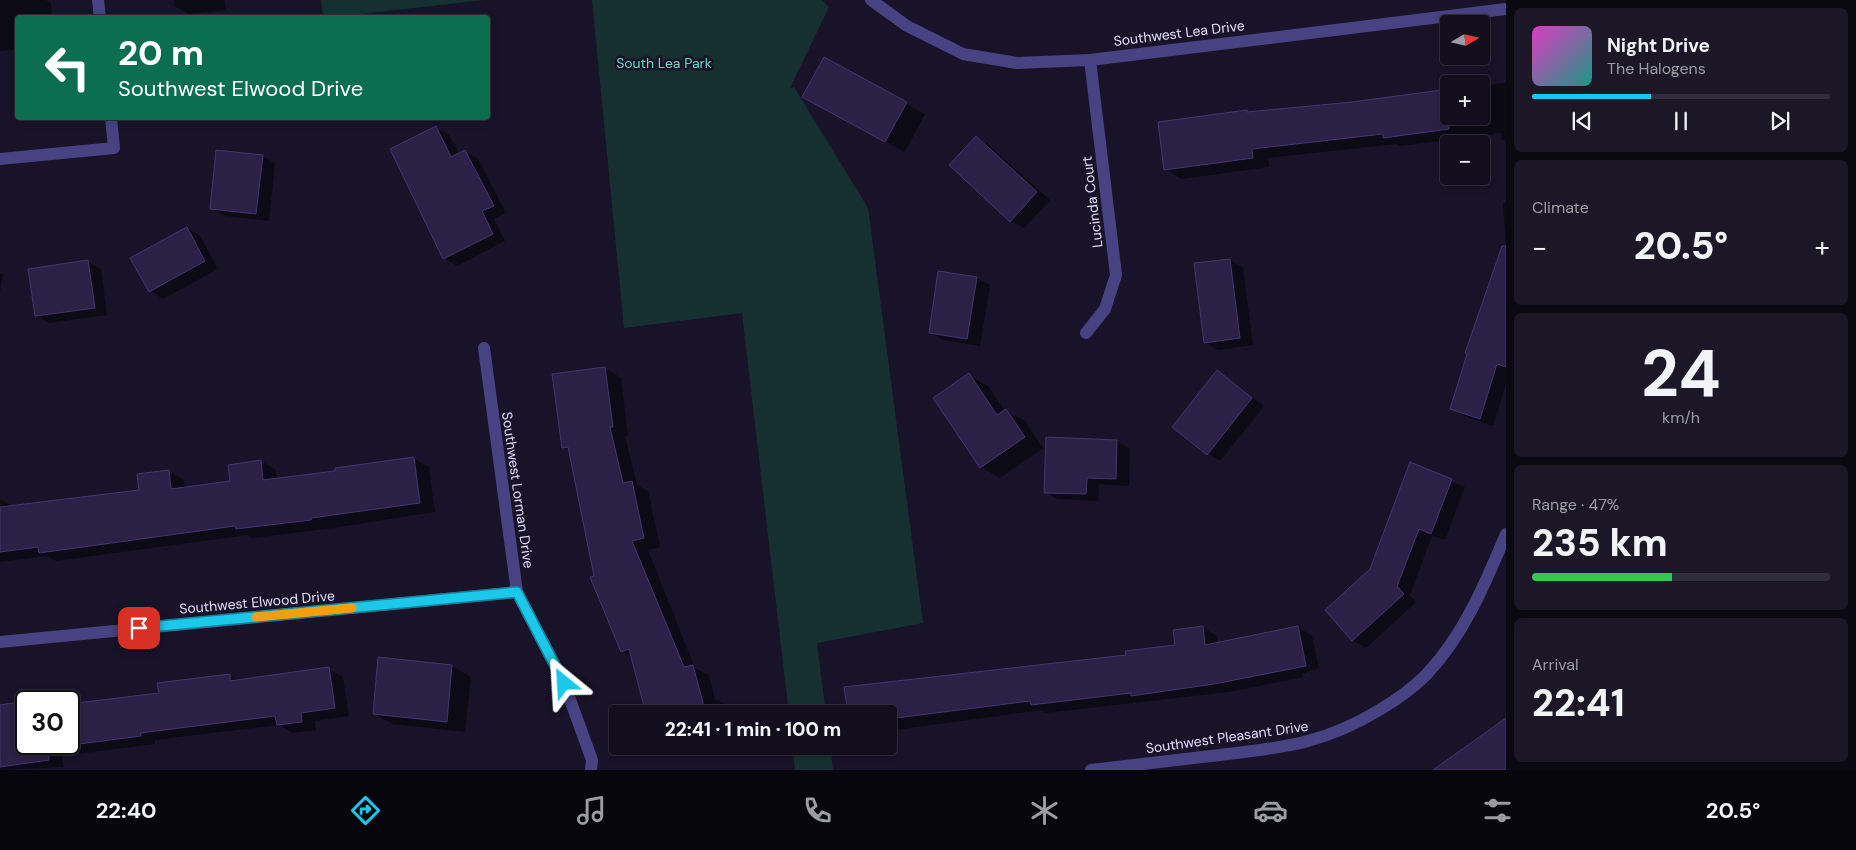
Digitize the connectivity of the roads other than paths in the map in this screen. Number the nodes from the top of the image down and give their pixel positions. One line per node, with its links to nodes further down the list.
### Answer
1 (98, 0): 4 (street)
2 (870, 0): 5 (street, Southwest Lea Drive)
3 (1506, 9): 5 (street, Southwest Lea Drive)
4 (100, 15)
5 (1090, 60): 8 (street, Lucinda Court)
6 (111, 120): 7 (street)
7 (0, 159)
8 (1086, 333)
9 (484, 348): 11 (street, Southwest Lorman Drive)
10 (1506, 534): 14 (street, Southwest Pleasant Drive)
11 (517, 592): 12 (street, Southwest Elwood Drive); 13 (street, Southwest Lorman Drive)
12 (0, 642)
13 (591, 770)
14 (1091, 770)

